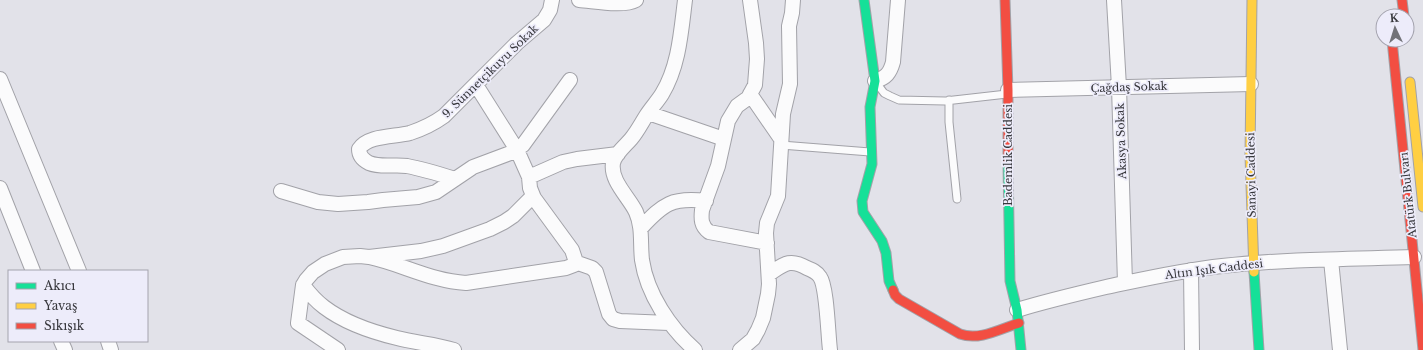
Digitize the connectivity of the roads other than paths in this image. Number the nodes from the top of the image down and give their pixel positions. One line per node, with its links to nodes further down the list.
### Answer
1 (552, 0): 17 (street, 9. Sünnetçikuyu Sokak)
2 (579, 0): 3 (street)
3 (636, 0)
4 (685, 0): 23 (street)
5 (750, 0): 21 (street)
6 (793, 0): 25 (street)
7 (864, 0): 16 (street)
8 (898, 0): 16 (street)
9 (1005, 0): 20 (street, Bademlik Caddesi)
10 (1114, 0): 19 (street, Akasya Sokak)
11 (1252, 0): 18 (street, Sanayi Caddesi)
12 (1393, 48): 40 (street, Atatürk Bulvarı)
13 (1410, 72): 36 (street, Atatürk Bulvarı)
14 (0, 79): 45 (street)
15 (570, 80): 26 (street)
16 (875, 81): 22 (lane); 27 (street)
17 (476, 84): 26 (street); 30 (street, 9. Sünnetçikuyu Sokak)
18 (1251, 84): 19 (street, Çağdaş Sokak); 43 (street, Sanayi Caddesi)
19 (1119, 87): 20 (street, Çağdaş Sokak); 48 (street, Akasya Sokak)
20 (1008, 92): 22 (lane); 50 (street, Bademlik Caddesi)
21 (750, 94): 24 (street); 25 (street)
22 (949, 100): 34 (lane)
23 (648, 113): 24 (street); 28 (street)
24 (724, 139): 35 (street)
25 (781, 142): 27 (lane); 38 (street)
26 (517, 150): 29 (street); 30 (street)
27 (872, 152): 50 (street)
28 (618, 154): 29 (street); 37 (street)
29 (529, 177): 33 (street)
30 (455, 179): 32 (street)
31 (0, 188): 44 (street)
32 (281, 191)
33 (533, 196): 39 (street); 42 (street)
34 (957, 199)
35 (706, 201): 37 (street); 38 (street)
36 (1423, 207)
37 (641, 228): 51 (street)
38 (767, 243): 47 (street)
39 (369, 257): 42 (street); 49 (street)
40 (1414, 257): 41 (street, Altın Işık Caddesi); 61 (street, Atatürk Bulvarı)
41 (1331, 260): 43 (street, Altın Işık Caddesi); 60 (street)
42 (575, 262): 51 (street)
43 (1253, 263): 46 (street, Altın Işık Caddesi); 59 (street, Sanayi Caddesi)
44 (33, 270)
45 (79, 270)
46 (1191, 270): 48 (street, Altın Işık Caddesi); 58 (street)
47 (769, 274): 55 (street); 56 (street)
48 (1125, 283): 50 (street, Altın Işık Caddesi)
49 (303, 285): 52 (street); 53 (street)
50 (1018, 316): 57 (street, Bademlik Caddesi)
51 (669, 323): 54 (street)
52 (338, 350)
53 (454, 350)
54 (695, 350)
55 (740, 350)
56 (830, 350)
57 (1021, 350)
58 (1192, 350)
59 (1260, 350)
60 (1340, 350)
61 (1423, 350)

